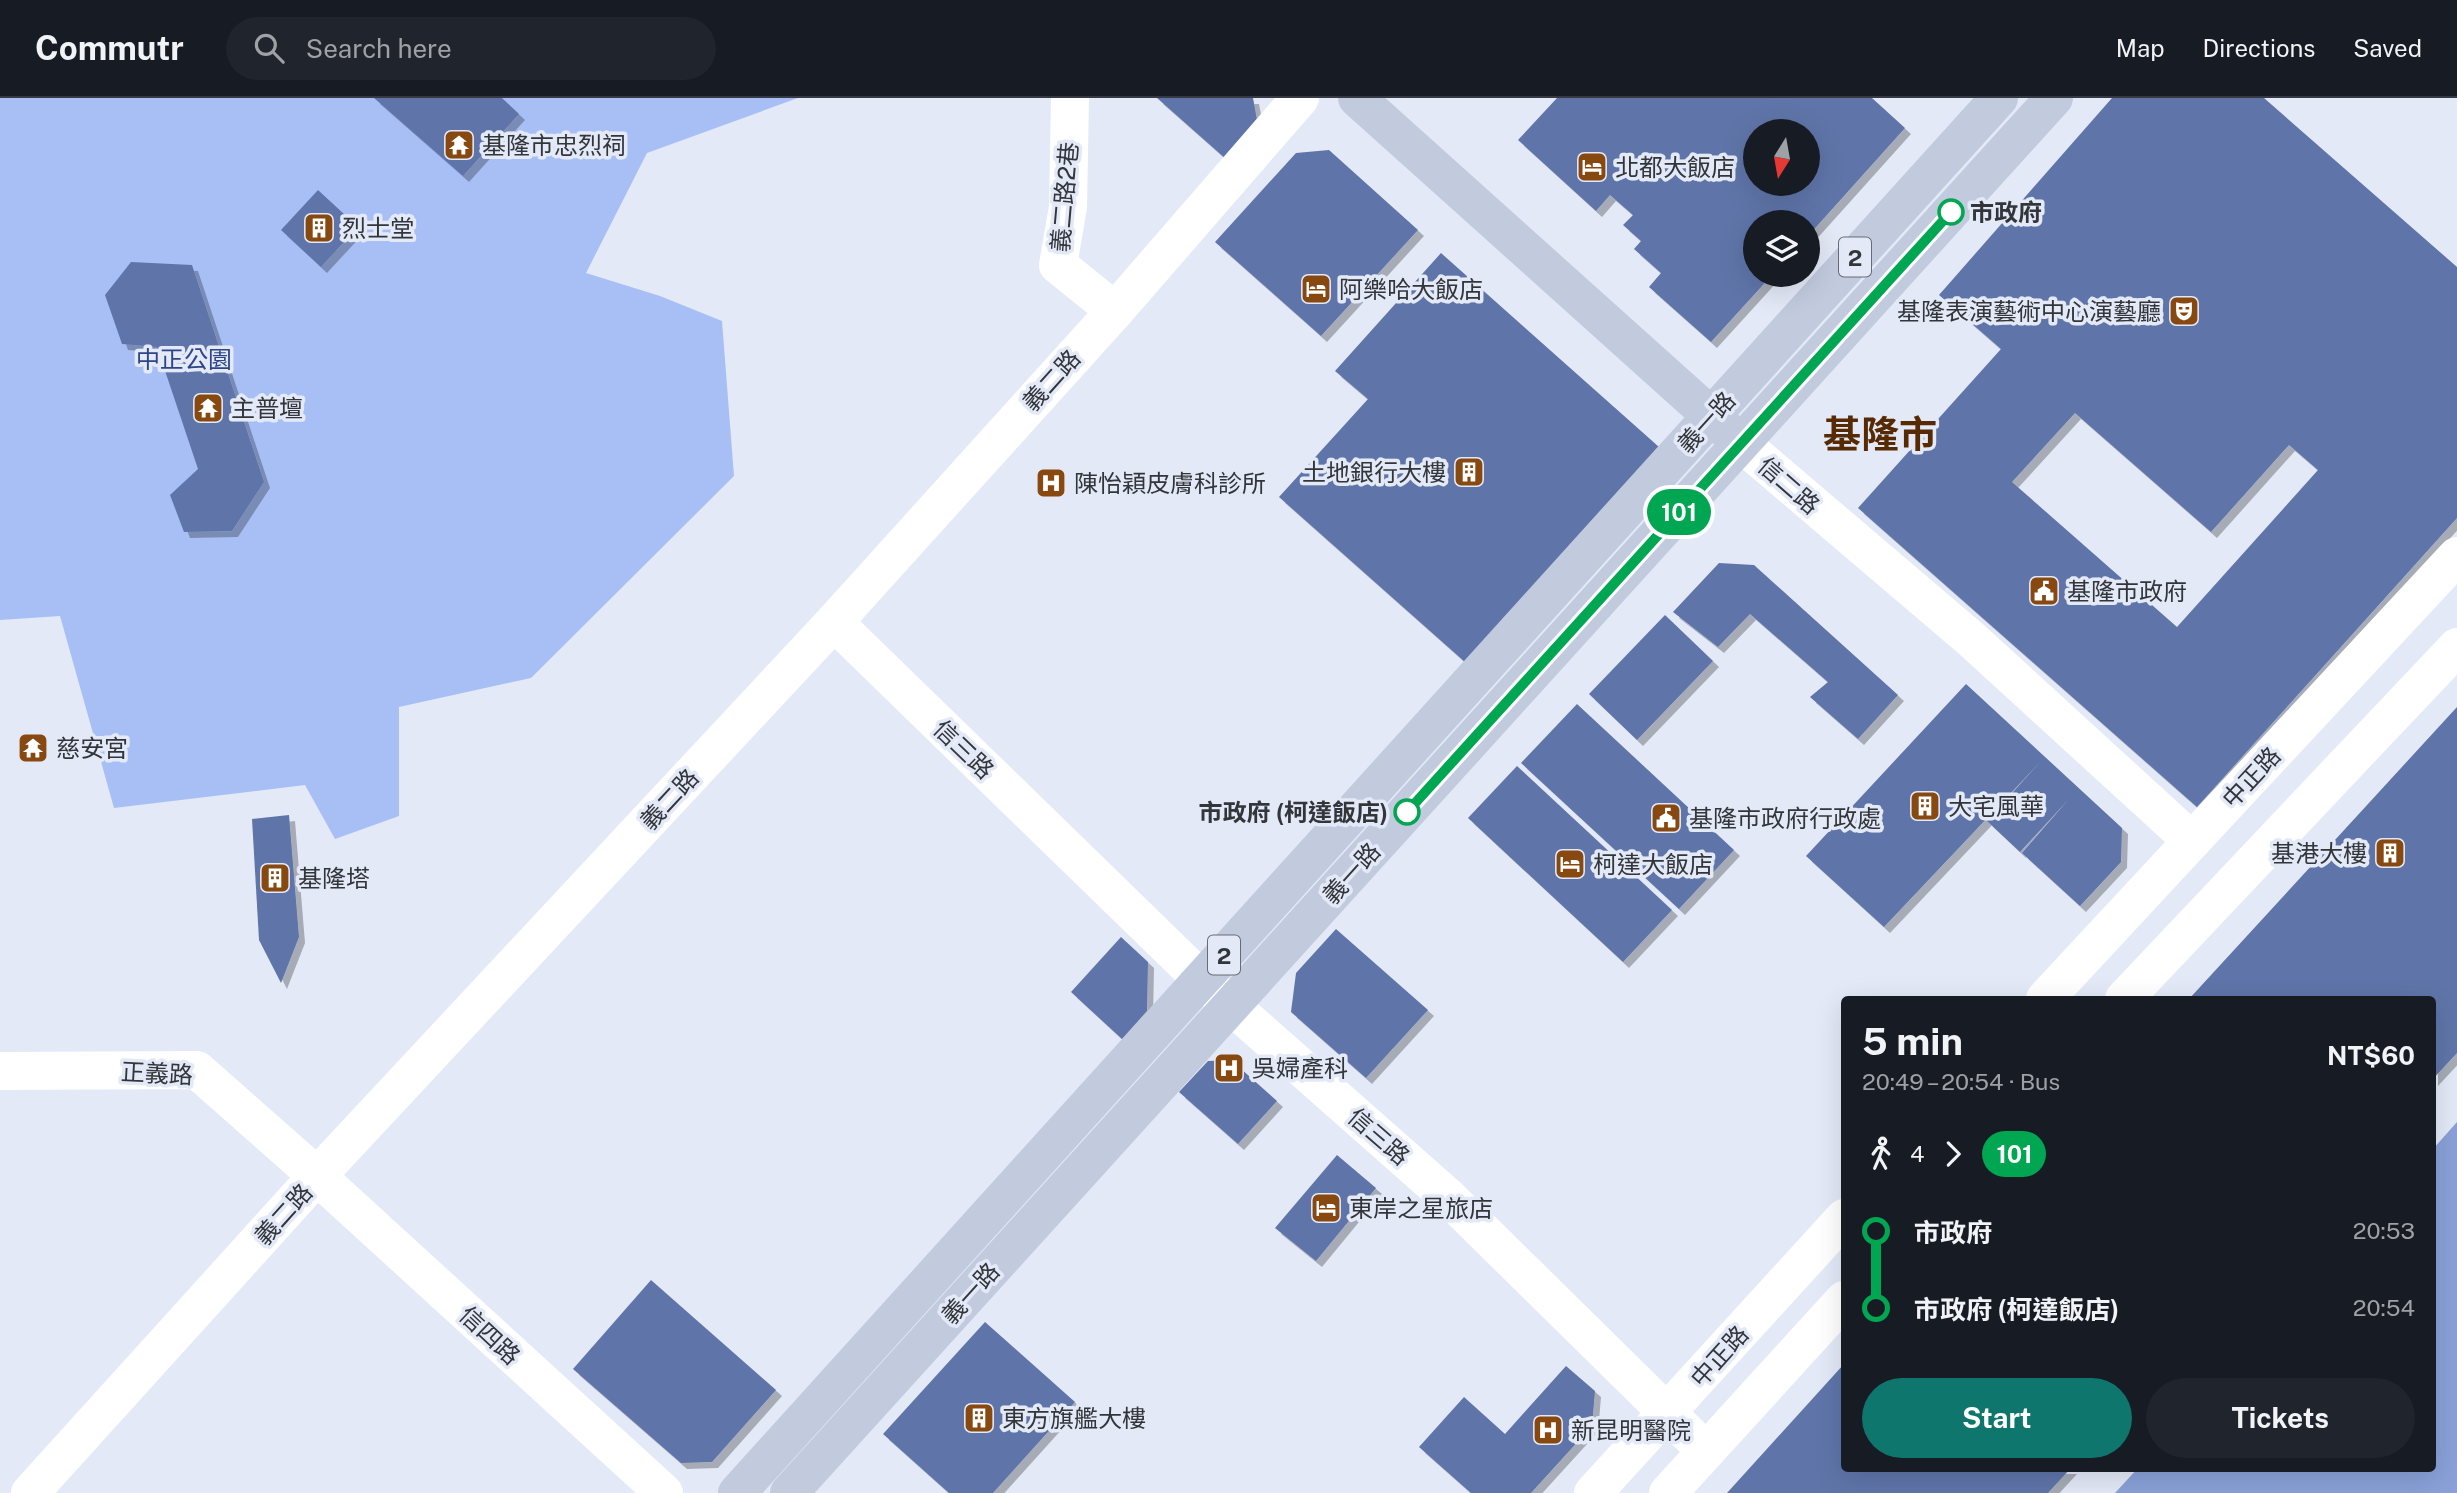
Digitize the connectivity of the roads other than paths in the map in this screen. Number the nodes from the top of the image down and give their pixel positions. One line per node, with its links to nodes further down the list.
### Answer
1 (1070, 98): 6 (street, 義二路2巷)
2 (1300, 98): 6 (street, 義二路)
3 (1357, 98): 7 (main road, 信二路)
4 (1999, 98): 7 (main road, 義一路 / 2)
5 (2054, 98): 8 (main road, 義一路 / 2)
6 (1115, 311): 10 (street, 義二路)
7 (1711, 416): 8 (main road, 信二路); 13 (main road, 義一路 / 2)
8 (1741, 443): 12 (street, 信二路); 16 (main road, 義一路 / 2)
9 (2457, 555): 12 (street, 中正路)
10 (834, 622): 13 (street, 信三路); 18 (street, 義二路)
11 (2457, 647): 15 (street)
12 (2192, 841): 14 (street, 中正路)
13 (1201, 979): 16 (street, 信三路); 25 (main road, 義一路 / 2)
14 (2048, 996)
15 (2127, 996)
16 (1231, 1006): 21 (street, 信三路); 26 (main road, 義一路 / 2)
17 (0, 1071): 18 (street, 正義路)
18 (317, 1176): 23 (street, 義二路); 24 (street, 信四路)
19 (1841, 1221): 21 (street, 中正路)
20 (1841, 1303): 22 (street)
21 (1666, 1413): 22 (street, 信三路); 27 (street, 中正路)
22 (1706, 1451): 28 (street)
23 (30, 1493)
24 (664, 1493)
25 (737, 1493)
26 (789, 1493)
27 (1593, 1493)
28 (1668, 1493)

